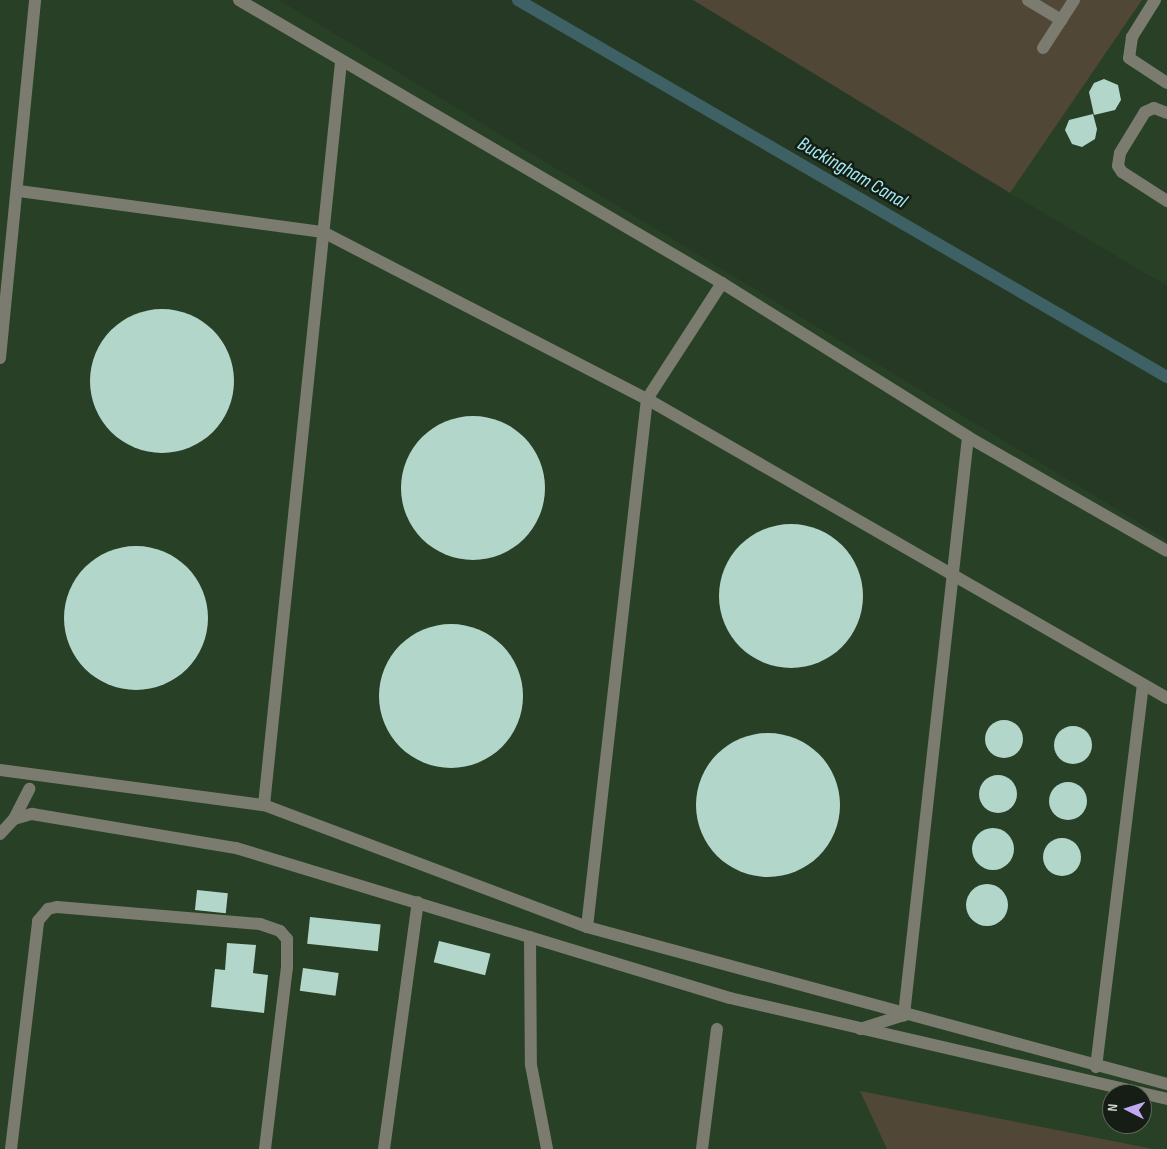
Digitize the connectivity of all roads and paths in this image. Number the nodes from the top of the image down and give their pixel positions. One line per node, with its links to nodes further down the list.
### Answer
1 (35, 0): 11 (street)
2 (239, 0): 8 (street)
3 (1028, 0): 6 (street)
4 (1074, 0): 6 (street)
5 (1155, 0): 9 (street)
6 (1061, 20): 7 (street)
7 (1044, 48)
8 (341, 62): 13 (street); 14 (street)
9 (1167, 83)
10 (1167, 112): 12 (street)
11 (19, 192): 13 (street); 15 (street)
12 (1167, 202)
13 (323, 232): 17 (street); 25 (street)
14 (722, 283): 17 (street); 18 (street)
15 (4, 290): 16 (street)
16 (0, 358)
17 (647, 399): 20 (street); 29 (street)
18 (968, 437): 19 (street); 20 (street)
19 (1167, 551)
20 (952, 575): 21 (street); 31 (street)
21 (1144, 685): 22 (street); 34 (street)
22 (1167, 698)
23 (0, 770): 25 (street)
24 (28, 789): 26 (street)
25 (264, 805): 29 (street)
26 (14, 819): 27 (street); 28 (street)
27 (0, 834)
28 (418, 902): 30 (street); 43 (street)
29 (587, 926): 31 (street)
30 (530, 937): 33 (street); 44 (street)
31 (904, 1016): 33 (street); 34 (street)
32 (717, 1029): 45 (street)
33 (860, 1029): 35 (street)
34 (1096, 1067): 35 (street); 37 (street); 38 (street)
35 (1080, 1079): 36 (street)
36 (1102, 1084)
37 (1115, 1084)
38 (1167, 1084)
39 (1152, 1096): 40 (street)
40 (1167, 1099)
41 (11, 1149): 42 (street)
42 (265, 1149)
43 (384, 1149)
44 (547, 1149)
45 (702, 1149)

